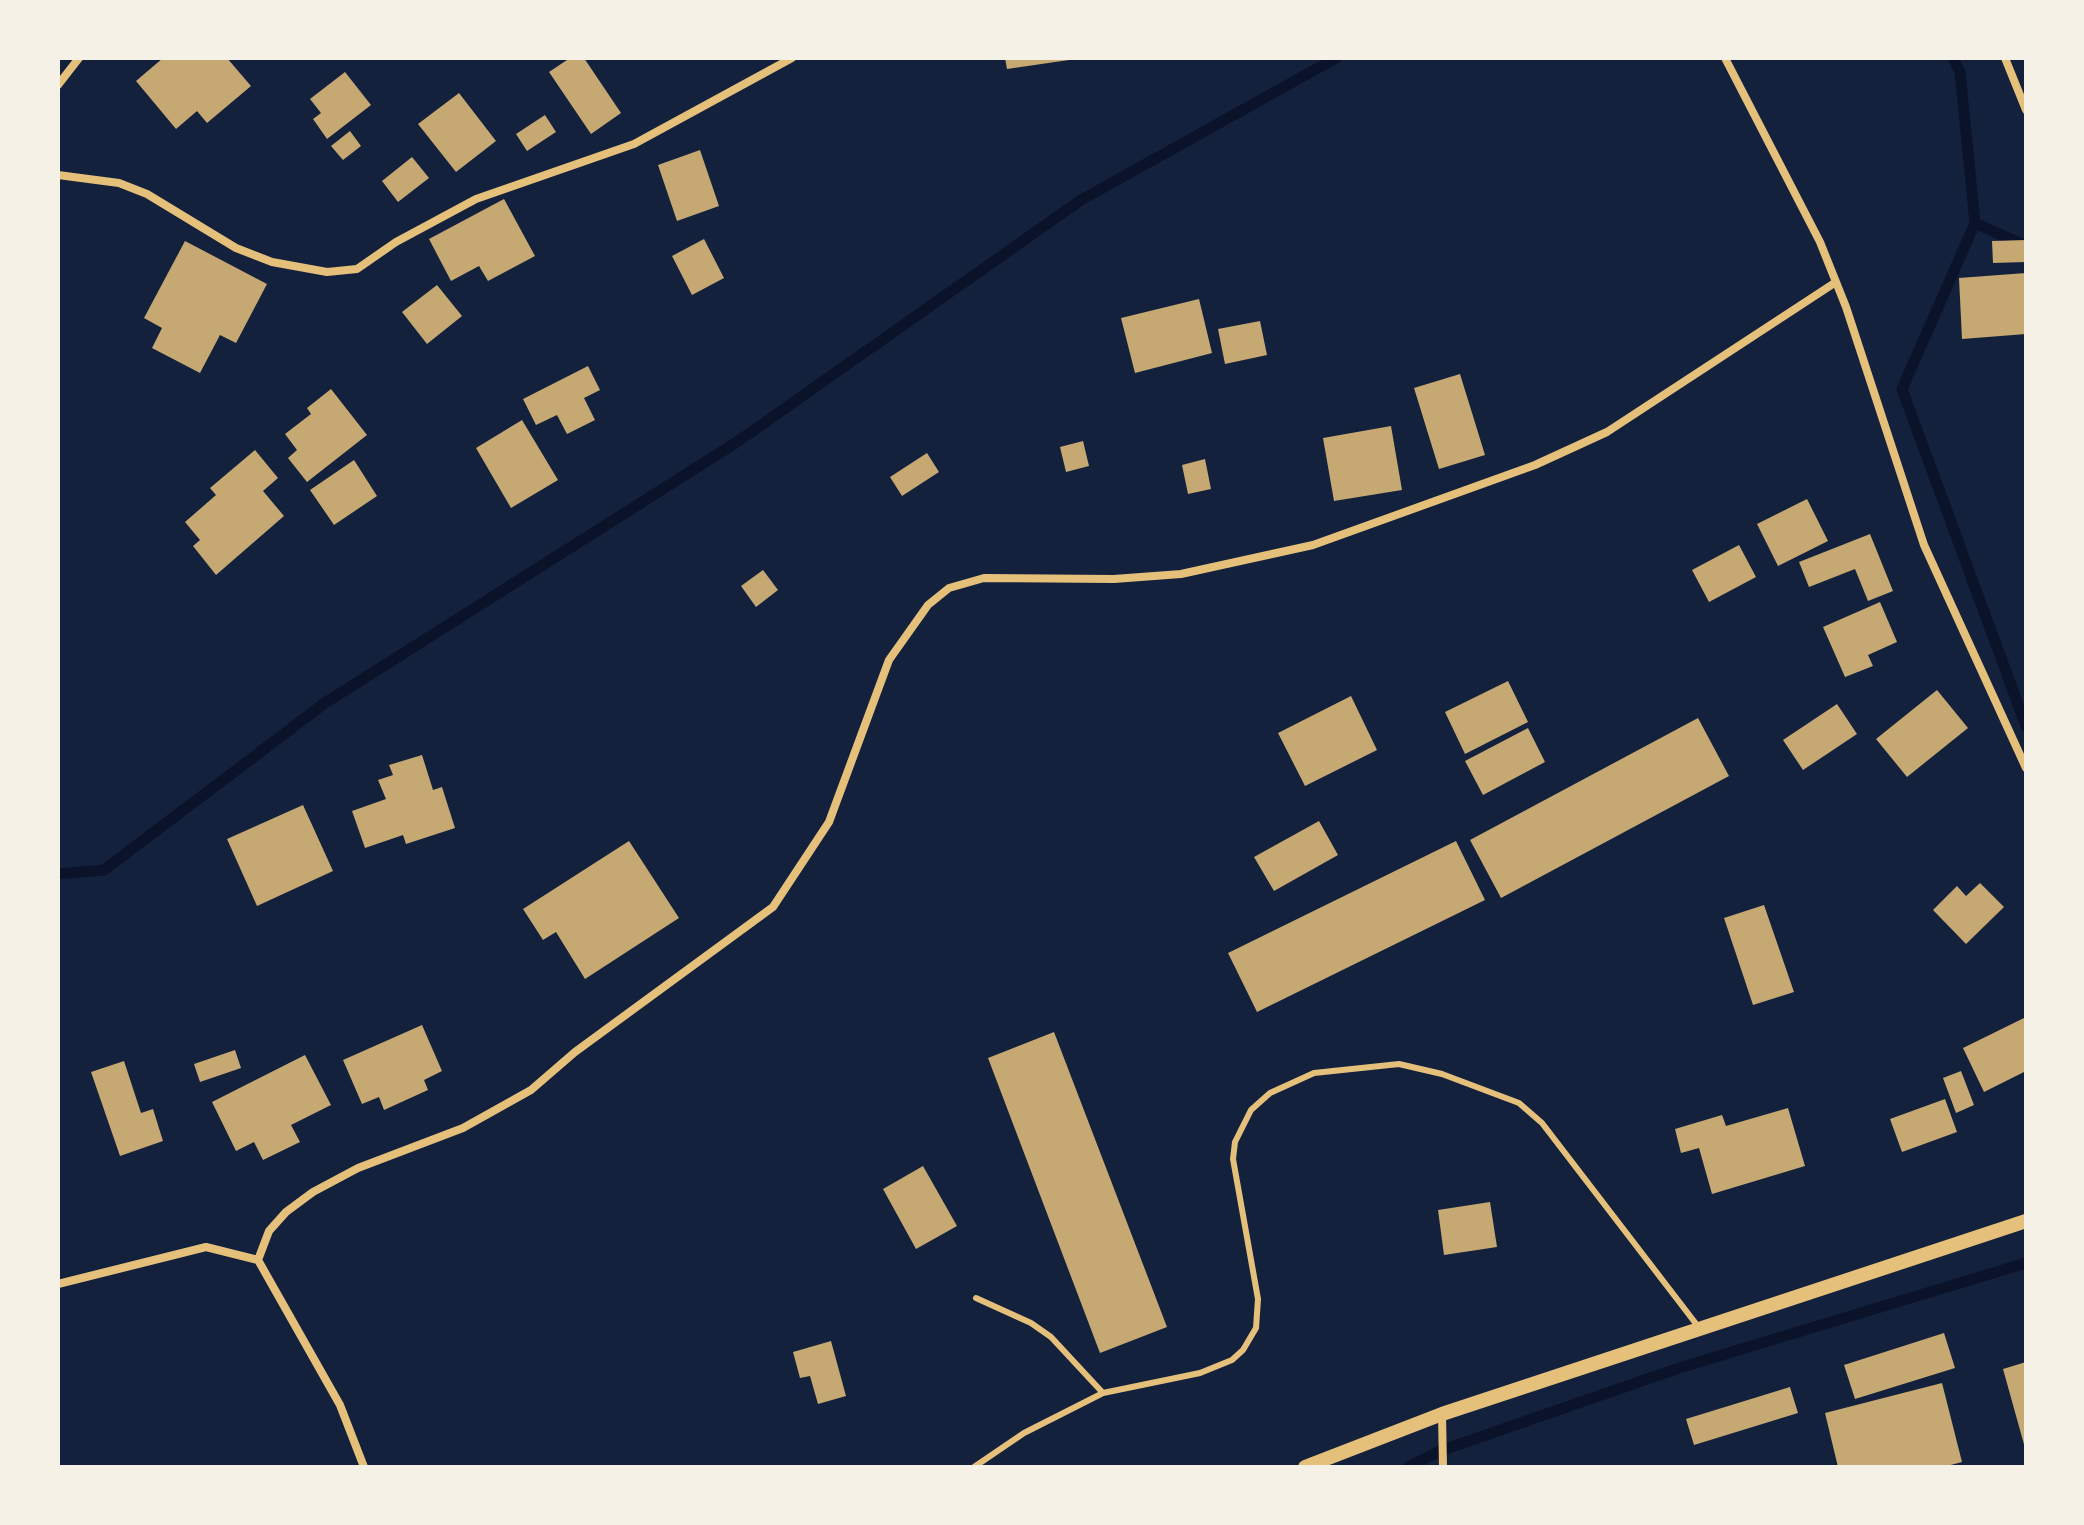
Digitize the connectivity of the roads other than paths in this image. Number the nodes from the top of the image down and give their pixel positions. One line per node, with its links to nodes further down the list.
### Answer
1 (79, 58): 5 (street)
2 (792, 58): 7 (street)
3 (1725, 58): 8 (street)
4 (2005, 58): 6 (street)
5 (59, 80)
6 (2026, 110)
7 (58, 175)
8 (1836, 282): 9 (street); 11 (street)
9 (2026, 768)
10 (2026, 1221): 14 (street)
11 (258, 1260): 12 (street); 17 (street)
12 (58, 1284)
13 (976, 1298): 15 (lane)
14 (1700, 1329): 15 (lane); 16 (street)
15 (1103, 1393): 18 (lane)
16 (1442, 1414): 19 (street); 20 (street)
17 (364, 1467)
18 (974, 1467)
19 (1305, 1467)
20 (1443, 1467)

